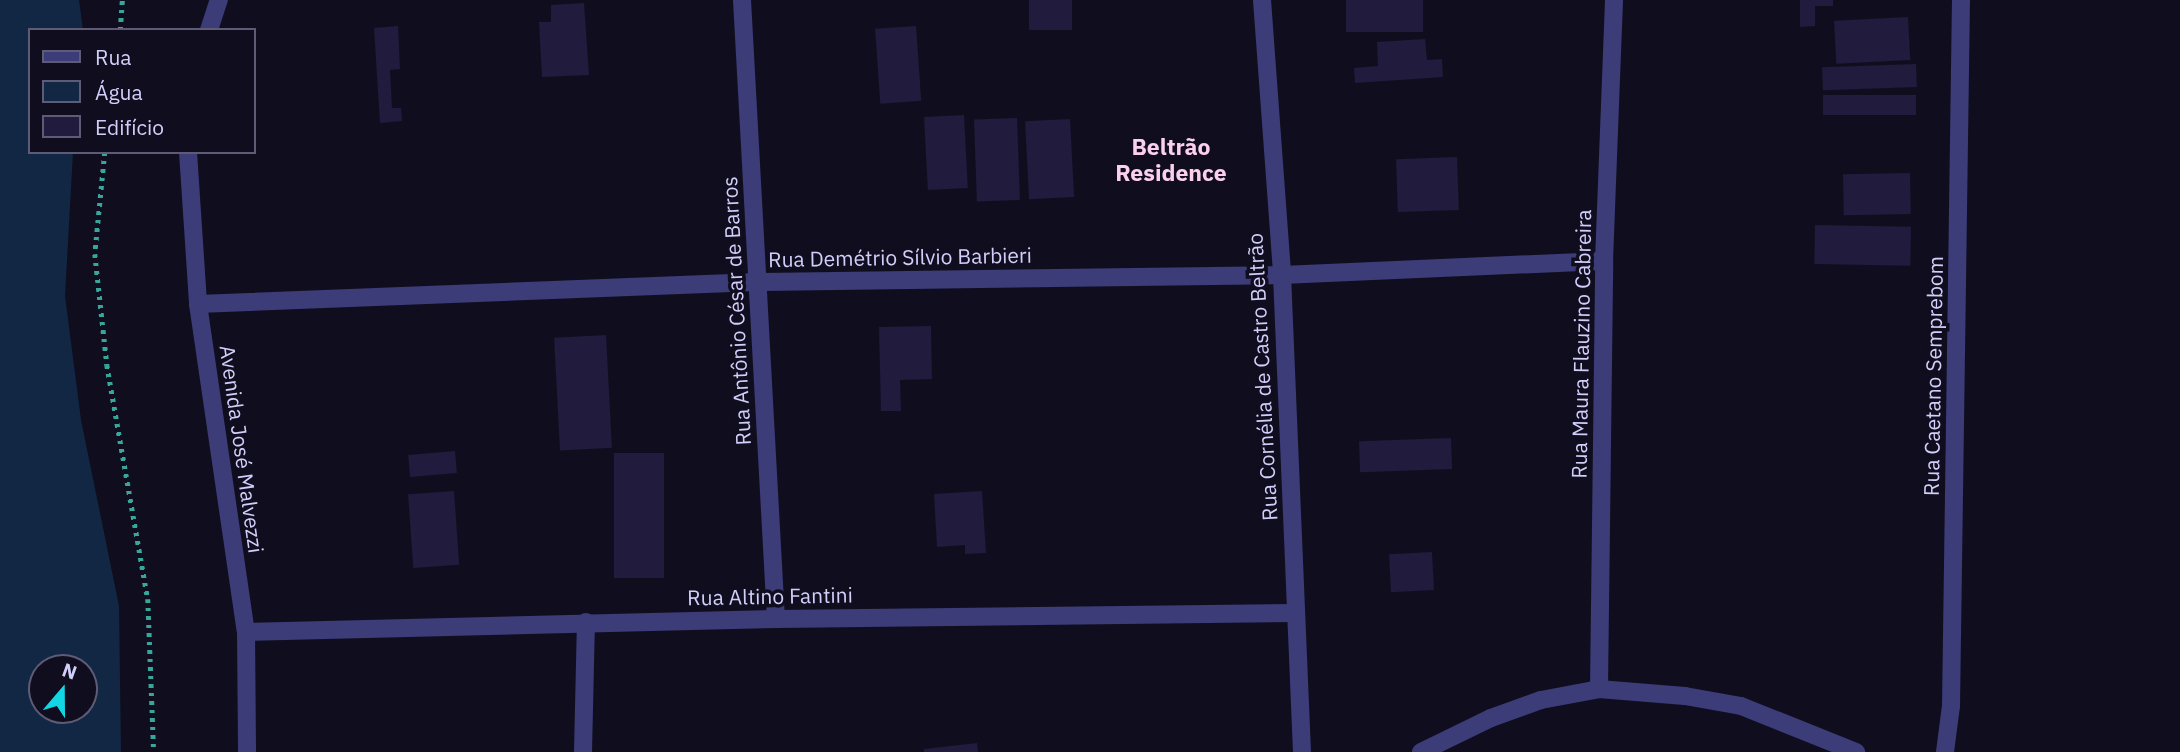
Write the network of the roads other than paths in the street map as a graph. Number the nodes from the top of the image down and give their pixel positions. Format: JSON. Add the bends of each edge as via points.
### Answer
{"nodes":[{"id":1,"x":219,"y":0,"type":"edge"},
{"id":2,"x":742,"y":0,"type":"edge"},
{"id":3,"x":1262,"y":0,"type":"edge"},
{"id":4,"x":1614,"y":0,"type":"edge"},
{"id":5,"x":1961,"y":0,"type":"edge"},
{"id":6,"x":210,"y":28,"type":"edge"},
{"id":7,"x":188,"y":154,"type":"edge"},
{"id":8,"x":1604,"y":261,"type":"junction"},
{"id":9,"x":1282,"y":275,"type":"junction"},
{"id":10,"x":757,"y":282,"type":"junction"},
{"id":11,"x":198,"y":304,"type":"junction"},
{"id":12,"x":1295,"y":614,"type":"junction"},
{"id":13,"x":776,"y":619,"type":"junction"},
{"id":14,"x":586,"y":622,"type":"junction"},
{"id":15,"x":246,"y":632,"type":"junction"},
{"id":16,"x":1599,"y":690,"type":"junction"},
{"id":17,"x":247,"y":752,"type":"edge"},
{"id":18,"x":583,"y":752,"type":"edge"},
{"id":19,"x":1302,"y":752,"type":"edge"},
{"id":20,"x":1421,"y":752,"type":"edge"},
{"id":21,"x":1856,"y":752,"type":"edge"},
{"id":22,"x":1945,"y":752,"type":"edge"}],
"edges":[{"from":1,"to":6,"type":"street"},
{"from":2,"to":10,"type":"street","name":"Rua Antônio César de Barros"},
{"from":3,"to":9,"type":"street","name":"Rua Cornélia de Castro Beltrão"},
{"from":4,"to":8,"type":"street","name":"Rua Maura Flauzino Cabreira"},
{"from":5,"to":22,"type":"street","name":"Rua Caetano Semprebom","via":[[1951,706]]},
{"from":7,"to":11,"type":"street","name":"Avenida José Malvezzi"},
{"from":8,"to":9,"type":"street","name":"Rua Demétrio Sílvio Barbieri"},
{"from":8,"to":16,"type":"street","name":"Rua Maura Flauzino Cabreira"},
{"from":9,"to":10,"type":"street","name":"Rua Demétrio Sílvio Barbieri"},
{"from":9,"to":12,"type":"street","name":"Rua Cornélia de Castro Beltrão"},
{"from":10,"to":11,"type":"street","name":"Rua Demétrio Sílvio Barbieri"},
{"from":10,"to":13,"type":"street","name":"Rua Antônio César de Barros"},
{"from":11,"to":15,"type":"street","name":"Avenida José Malvezzi"},
{"from":12,"to":13,"type":"street","name":"Rua Altino Fantini"},
{"from":12,"to":19,"type":"street","name":"Rua Cornélia de Castro Beltrão"},
{"from":13,"to":14,"type":"street","name":"Rua Altino Fantini"},
{"from":14,"to":15,"type":"street","name":"Rua Altino Fantini"},
{"from":14,"to":18,"type":"street"},
{"from":15,"to":17,"type":"street","name":"Avenida José Malvezzi"},
{"from":16,"to":20,"type":"street","via":[[1516,709]]},
{"from":16,"to":21,"type":"street","via":[[1685,696],[1741,706]]}]}
